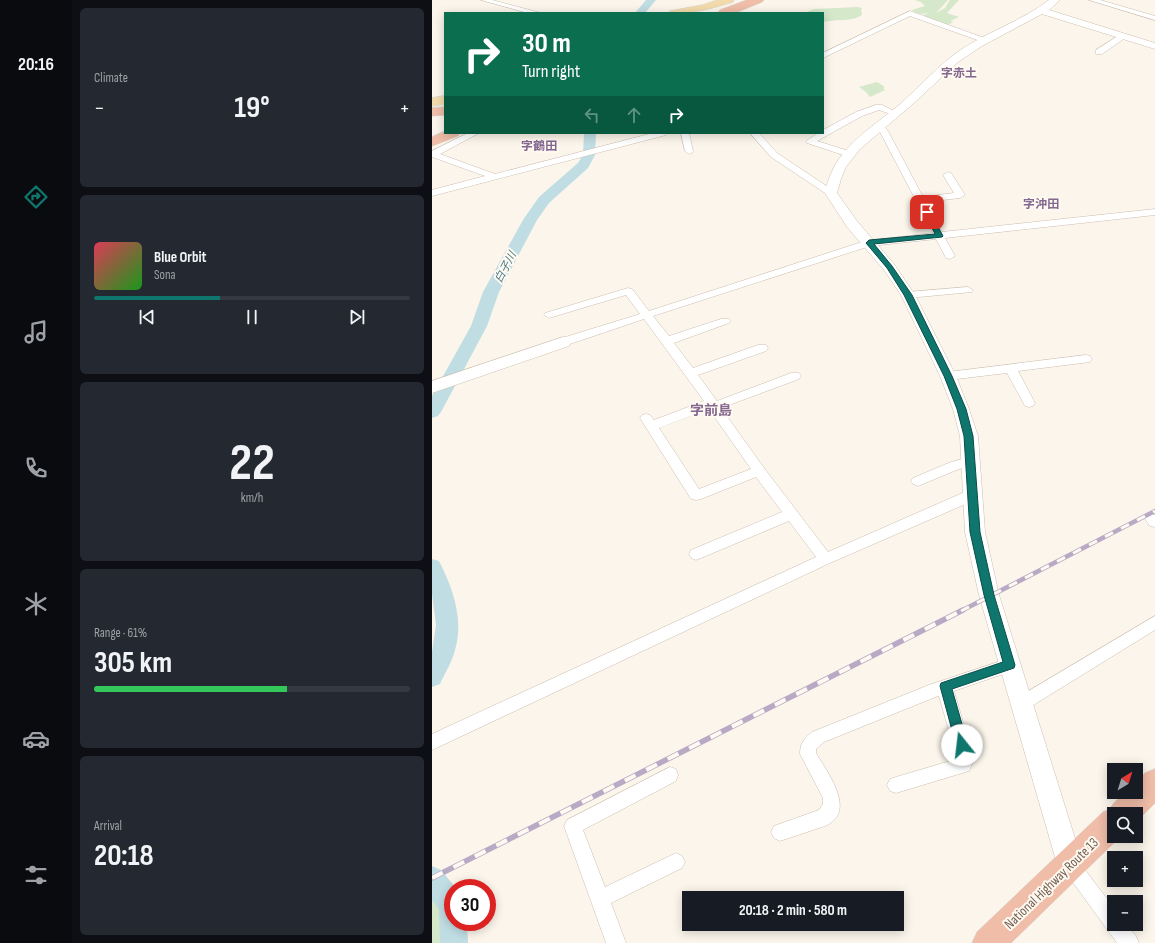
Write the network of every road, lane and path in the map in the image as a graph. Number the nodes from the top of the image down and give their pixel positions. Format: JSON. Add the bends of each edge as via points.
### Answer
{"nodes":[{"id":1,"x":484,"y":0,"type":"edge"},
{"id":2,"x":729,"y":0,"type":"edge"},
{"id":3,"x":758,"y":0,"type":"edge"},
{"id":4,"x":769,"y":0,"type":"edge"},
{"id":5,"x":1055,"y":0,"type":"edge"},
{"id":6,"x":1092,"y":0,"type":"edge"},
{"id":7,"x":1040,"y":10,"type":"junction"},
{"id":8,"x":533,"y":12,"type":"edge"},
{"id":9,"x":680,"y":12,"type":"edge"},
{"id":10,"x":727,"y":12,"type":"edge"},
{"id":11,"x":739,"y":12,"type":"edge"},
{"id":12,"x":1155,"y":18,"type":"edge"},
{"id":13,"x":1124,"y":36,"type":"junction"},
{"id":14,"x":986,"y":40,"type":"junction"},
{"id":15,"x":1155,"y":46,"type":"edge"},
{"id":16,"x":1099,"y":52,"type":"dead end"},
{"id":17,"x":824,"y":56,"type":"edge"},
{"id":18,"x":444,"y":100,"type":"edge"},
{"id":19,"x":432,"y":102,"type":"edge"},
{"id":20,"x":444,"y":111,"type":"edge"},
{"id":21,"x":432,"y":112,"type":"edge"},
{"id":22,"x":896,"y":114,"type":"junction"},
{"id":23,"x":444,"y":124,"type":"edge"},
{"id":24,"x":880,"y":126,"type":"junction"},
{"id":25,"x":432,"y":129,"type":"edge"},
{"id":26,"x":444,"y":131,"type":"edge"},
{"id":27,"x":824,"y":133,"type":"edge"},
{"id":28,"x":451,"y":134,"type":"edge"},
{"id":29,"x":472,"y":134,"type":"edge"},
{"id":30,"x":659,"y":134,"type":"edge"},
{"id":31,"x":685,"y":134,"type":"edge"},
{"id":32,"x":755,"y":134,"type":"edge"},
{"id":33,"x":823,"y":134,"type":"edge"},
{"id":34,"x":432,"y":136,"type":"edge"},
{"id":35,"x":432,"y":142,"type":"edge"},
{"id":36,"x":689,"y":151,"type":"dead end"},
{"id":37,"x":432,"y":154,"type":"edge"},
{"id":38,"x":849,"y":154,"type":"junction"},
{"id":39,"x":948,"y":175,"type":"dead end"},
{"id":40,"x":495,"y":177,"type":"junction"},
{"id":41,"x":432,"y":193,"type":"edge"},
{"id":42,"x":831,"y":193,"type":"junction"},
{"id":43,"x":921,"y":200,"type":"junction"},
{"id":44,"x":1155,"y":212,"type":"edge"},
{"id":45,"x":939,"y":236,"type":"junction"},
{"id":46,"x":869,"y":243,"type":"junction"},
{"id":47,"x":950,"y":256,"type":"dead end"},
{"id":48,"x":968,"y":290,"type":"dead end"},
{"id":49,"x":908,"y":295,"type":"junction"},
{"id":50,"x":550,"y":315,"type":"dead end"},
{"id":51,"x":645,"y":315,"type":"junction"},
{"id":52,"x":725,"y":321,"type":"dead end"},
{"id":53,"x":667,"y":341,"type":"junction"},
{"id":54,"x":563,"y":342,"type":"joint"},
{"id":55,"x":762,"y":348,"type":"dead end"},
{"id":56,"x":1086,"y":359,"type":"dead end"},
{"id":57,"x":1010,"y":368,"type":"junction"},
{"id":58,"x":691,"y":373,"type":"junction"},
{"id":59,"x":795,"y":376,"type":"dead end"},
{"id":60,"x":948,"y":376,"type":"junction"},
{"id":61,"x":432,"y":387,"type":"edge"},
{"id":62,"x":1029,"y":403,"type":"dead end"},
{"id":63,"x":713,"y":405,"type":"junction"},
{"id":64,"x":970,"y":462,"type":"junction"},
{"id":65,"x":759,"y":470,"type":"junction"},
{"id":66,"x":918,"y":481,"type":"dead end"},
{"id":67,"x":972,"y":495,"type":"junction"},
{"id":68,"x":792,"y":514,"type":"junction"},
{"id":69,"x":696,"y":554,"type":"dead end"},
{"id":70,"x":826,"y":559,"type":"junction"},
{"id":71,"x":1155,"y":622,"type":"edge"},
{"id":72,"x":1010,"y":665,"type":"junction"},
{"id":73,"x":945,"y":686,"type":"junction"},
{"id":74,"x":1021,"y":704,"type":"junction"},
{"id":75,"x":432,"y":742,"type":"edge"},
{"id":76,"x":670,"y":775,"type":"dead end"},
{"id":77,"x":1155,"y":783,"type":"edge"},
{"id":78,"x":896,"y":786,"type":"dead end"},
{"id":79,"x":1130,"y":807,"type":"edge"},
{"id":80,"x":1107,"y":829,"type":"edge"},
{"id":81,"x":780,"y":832,"type":"dead end"},
{"id":82,"x":676,"y":862,"type":"dead end"},
{"id":83,"x":1070,"y":864,"type":"junction"},
{"id":84,"x":600,"y":899,"type":"junction"},
{"id":85,"x":1107,"y":914,"type":"edge"},
{"id":86,"x":1120,"y":931,"type":"edge"},
{"id":87,"x":616,"y":943,"type":"edge"},
{"id":88,"x":988,"y":943,"type":"edge"},
{"id":89,"x":1129,"y":943,"type":"edge"}],
"edges":[{"from":1,"to":8,"type":"street"},
{"from":2,"to":9,"type":"main road"},
{"from":3,"to":10,"type":"highway"},
{"from":4,"to":11,"type":"highway"},
{"from":5,"to":7,"type":"street"},
{"from":6,"to":12,"type":"street"},
{"from":7,"to":13,"type":"street"},
{"from":7,"to":14,"type":"street"},
{"from":13,"to":15,"type":"street"},
{"from":13,"to":16,"type":"street"},
{"from":14,"to":17,"type":"street","via":[[910,13]]},
{"from":14,"to":22,"type":"street","via":[[963,52]]},
{"from":18,"to":19,"type":"main road"},
{"from":20,"to":21,"type":"highway"},
{"from":22,"to":24,"type":"street"},
{"from":22,"to":27,"type":"street","via":[[879,107],[859,114]]},
{"from":23,"to":25,"type":"highway"},
{"from":24,"to":38,"type":"street"},
{"from":24,"to":43,"type":"street"},
{"from":26,"to":34,"type":"highway"},
{"from":28,"to":35,"type":"highway"},
{"from":29,"to":37,"type":"street"},
{"from":30,"to":40,"type":"street"},
{"from":31,"to":36,"type":"street"},
{"from":32,"to":42,"type":"street","via":[[774,155]]},
{"from":33,"to":38,"type":"street","via":[[810,141]]},
{"from":37,"to":40,"type":"street"},
{"from":38,"to":42,"type":"street","via":[[834,178]]},
{"from":39,"to":43,"type":"street","via":[[960,195]]},
{"from":40,"to":41,"type":"street"},
{"from":42,"to":46,"type":"street","via":[[852,224]]},
{"from":43,"to":45,"type":"street"},
{"from":44,"to":45,"type":"street"},
{"from":45,"to":46,"type":"street"},
{"from":45,"to":47,"type":"street"},
{"from":46,"to":49,"type":"street"},
{"from":46,"to":51,"type":"street"},
{"from":48,"to":49,"type":"street"},
{"from":49,"to":60,"type":"street"},
{"from":50,"to":51,"type":"street","via":[[628,291]]},
{"from":51,"to":53,"type":"street"},
{"from":51,"to":54,"type":"street"},
{"from":52,"to":53,"type":"street"},
{"from":53,"to":58,"type":"street"},
{"from":54,"to":61,"type":"street"},
{"from":55,"to":58,"type":"street"},
{"from":56,"to":57,"type":"street"},
{"from":57,"to":60,"type":"street"},
{"from":57,"to":62,"type":"street"},
{"from":58,"to":63,"type":"street"},
{"from":59,"to":63,"type":"street"},
{"from":60,"to":64,"type":"street","via":[[967,430]]},
{"from":63,"to":65,"type":"street"},
{"from":63,"to":65,"type":"street","via":[[649,422],[696,495]]},
{"from":64,"to":66,"type":"street"},
{"from":64,"to":67,"type":"street"},
{"from":65,"to":68,"type":"street"},
{"from":67,"to":70,"type":"street"},
{"from":67,"to":72,"type":"street","via":[[975,532],[989,595]]},
{"from":68,"to":69,"type":"street"},
{"from":68,"to":70,"type":"street"},
{"from":70,"to":75,"type":"street"},
{"from":71,"to":74,"type":"street"},
{"from":72,"to":73,"type":"street"},
{"from":72,"to":74,"type":"street"},
{"from":73,"to":78,"type":"street","via":[[966,760],[963,765]]},
{"from":73,"to":81,"type":"street","via":[[811,742],[808,754],[830,796],[832,806],[825,817]]},
{"from":74,"to":83,"type":"street"},
{"from":76,"to":84,"type":"street","via":[[573,826]]},
{"from":77,"to":79,"type":"highway"},
{"from":80,"to":83,"type":"highway","name":"National Highway Route 13"},
{"from":82,"to":84,"type":"street"},
{"from":83,"to":85,"type":"street"},
{"from":83,"to":88,"type":"highway","name":"National Highway Route 13"},
{"from":84,"to":87,"type":"street"},
{"from":86,"to":89,"type":"street"}]}
